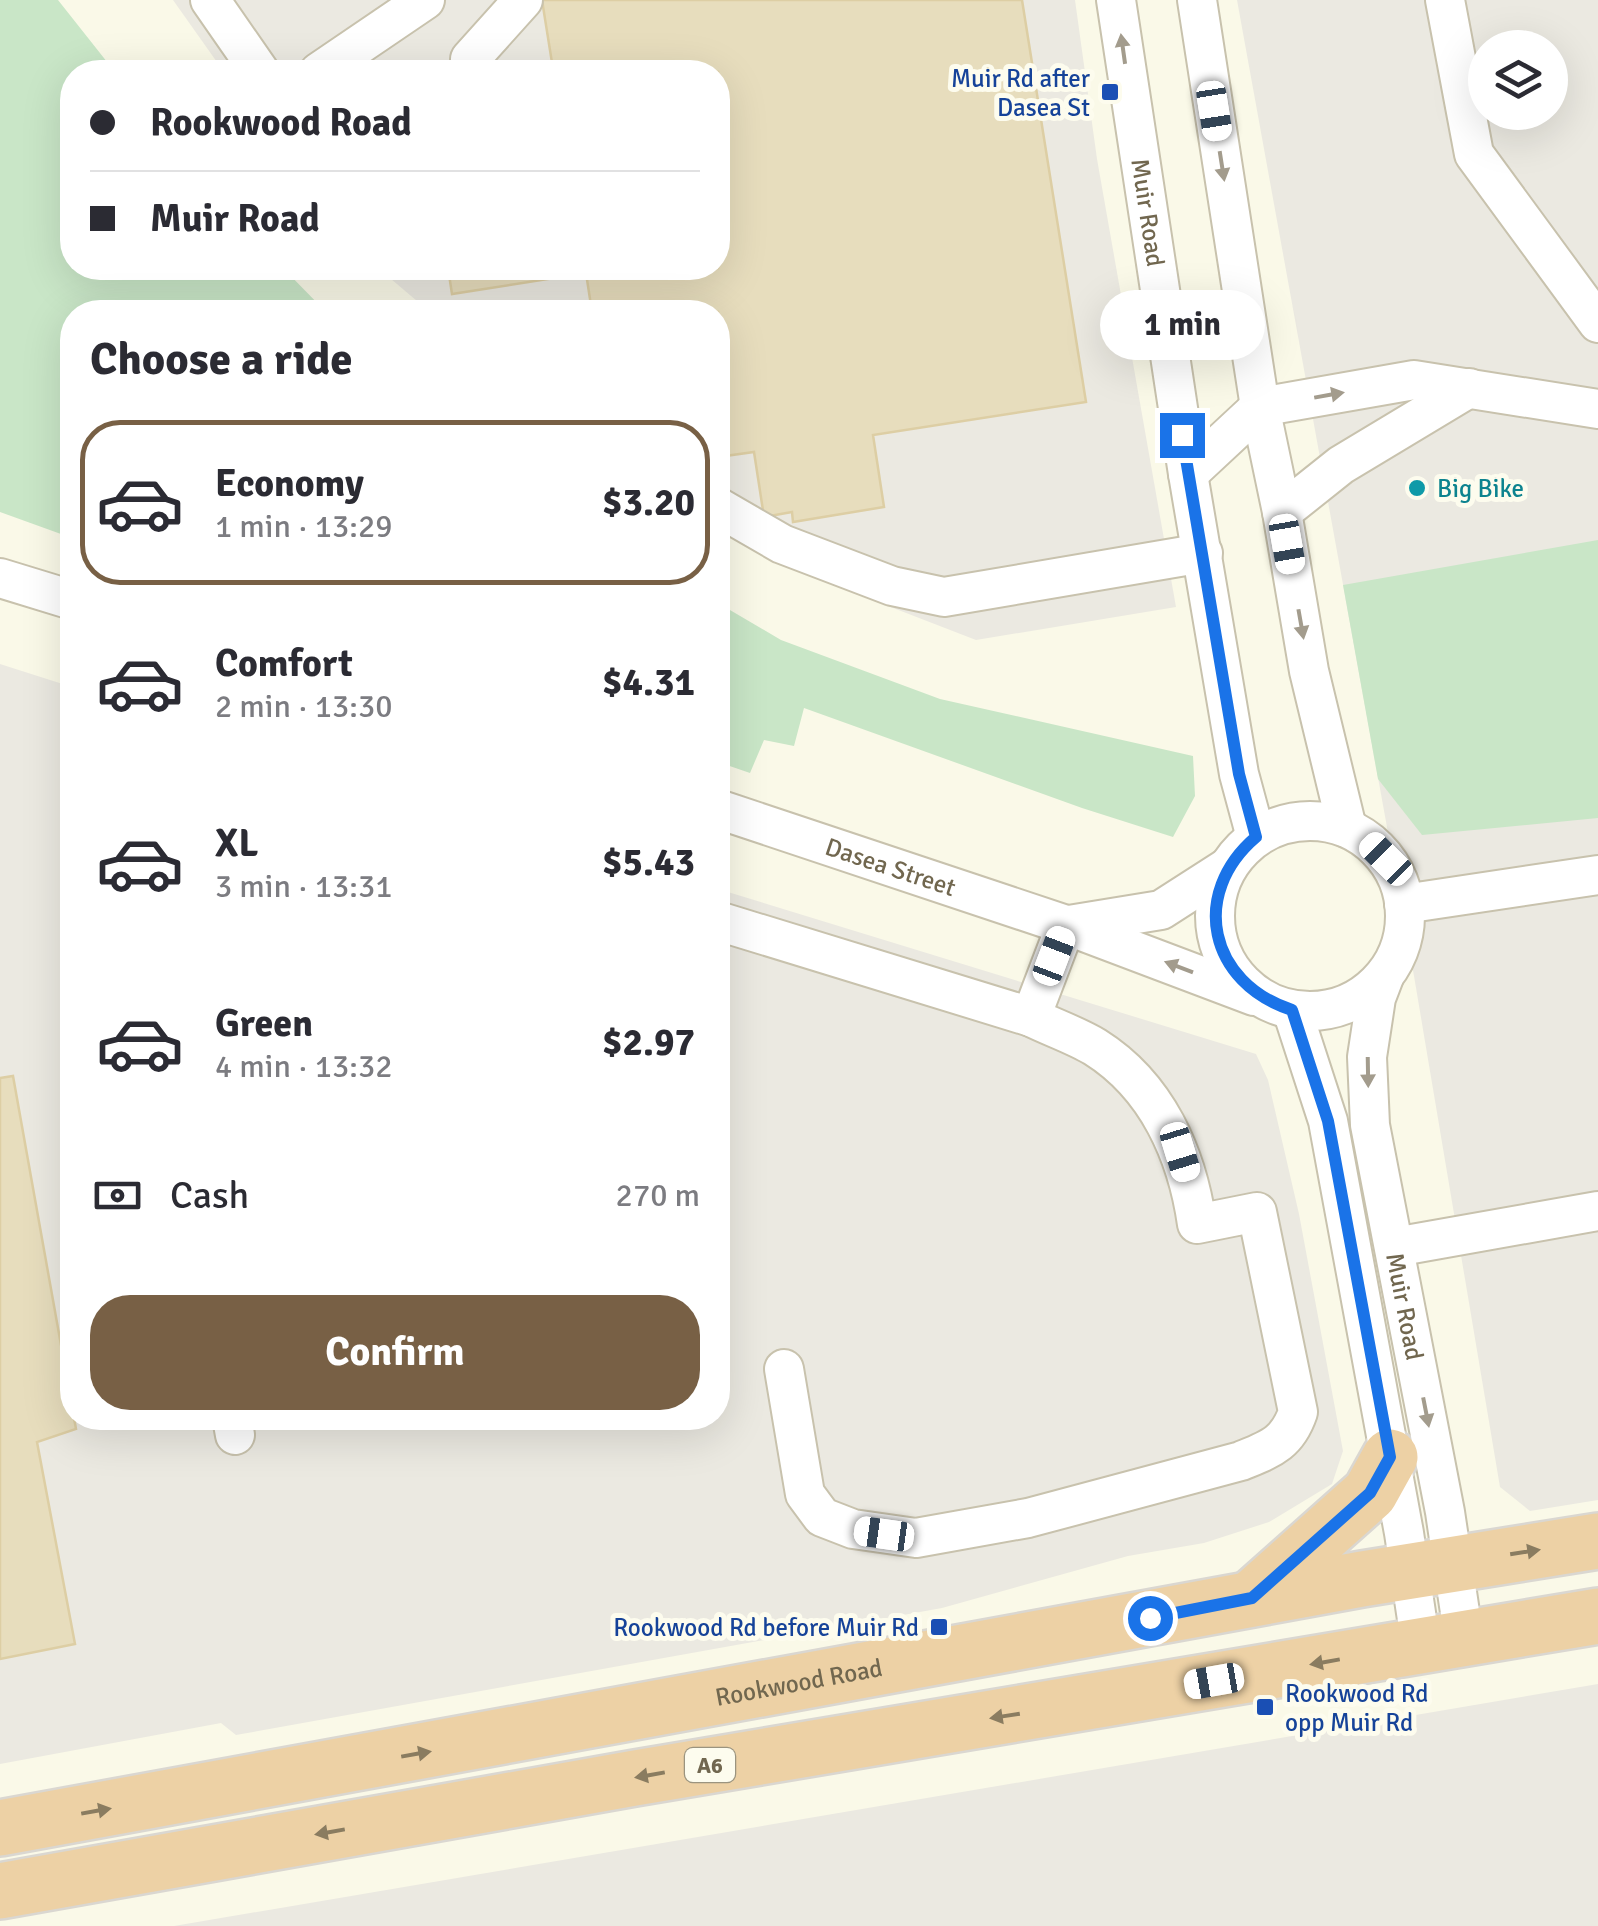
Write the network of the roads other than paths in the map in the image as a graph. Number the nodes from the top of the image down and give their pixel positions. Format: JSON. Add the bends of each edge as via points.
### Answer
{"nodes":[{"id":1,"x":210,"y":0,"type":"edge"},
{"id":2,"x":424,"y":0,"type":"edge"},
{"id":3,"x":523,"y":0,"type":"edge"},
{"id":4,"x":1116,"y":0,"type":"edge"},
{"id":5,"x":1197,"y":0,"type":"edge"},
{"id":6,"x":1445,"y":0,"type":"edge"},
{"id":7,"x":470,"y":59,"type":"dead end"},
{"id":8,"x":252,"y":60,"type":"edge"},
{"id":9,"x":336,"y":60,"type":"edge"},
{"id":10,"x":1598,"y":322,"type":"edge"},
{"id":11,"x":1469,"y":388,"type":"junction"},
{"id":12,"x":1260,"y":408,"type":"junction"},
{"id":13,"x":1598,"y":409,"type":"edge"},
{"id":14,"x":1188,"y":474,"type":"junction"},
{"id":15,"x":1282,"y":512,"type":"junction"},
{"id":16,"x":730,"y":514,"type":"edge"},
{"id":17,"x":1203,"y":554,"type":"junction"},
{"id":18,"x":4,"y":578,"type":"edge"},
{"id":19,"x":60,"y":596,"type":"edge"},
{"id":20,"x":1342,"y":812,"type":"junction"},
{"id":21,"x":730,"y":813,"type":"edge"},
{"id":22,"x":1256,"y":837,"type":"junction"},
{"id":23,"x":1228,"y":868,"type":"junction"},
{"id":24,"x":1598,"y":876,"type":"edge"},
{"id":25,"x":1404,"y":904,"type":"junction"},
{"id":26,"x":730,"y":924,"type":"edge"},
{"id":27,"x":1066,"y":925,"type":"junction"},
{"id":28,"x":1384,"y":976,"type":"junction"},
{"id":29,"x":1281,"y":1006,"type":"junction"},
{"id":30,"x":1030,"y":1018,"type":"junction"},
{"id":31,"x":1598,"y":1212,"type":"edge"},
{"id":32,"x":1395,"y":1247,"type":"junction"},
{"id":33,"x":784,"y":1369,"type":"dead end"},
{"id":34,"x":1390,"y":1457,"type":"junction"},
{"id":35,"x":1598,"y":1541,"type":"edge"},
{"id":36,"x":1431,"y":1568,"type":"junction"},
{"id":37,"x":1252,"y":1598,"type":"junction"},
{"id":38,"x":1598,"y":1616,"type":"edge"},
{"id":39,"x":1443,"y":1642,"type":"junction"},
{"id":40,"x":0,"y":1828,"type":"edge"},
{"id":41,"x":0,"y":1891,"type":"edge"}],
"edges":[{"from":1,"to":8,"type":"street"},
{"from":2,"to":9,"type":"street"},
{"from":3,"to":7,"type":"street"},
{"from":14,"to":4,"type":"street","name":"Muir Road","one_way":true},
{"from":5,"to":12,"type":"street","one_way":true},
{"from":6,"to":10,"type":"street","via":[[1474,154]]},
{"from":12,"to":11,"type":"street","one_way":true,"via":[[1414,380]]},
{"from":11,"to":13,"type":"street"},
{"from":11,"to":15,"type":"street","via":[[1341,465]]},
{"from":12,"to":14,"type":"street"},
{"from":12,"to":15,"type":"street"},
{"from":14,"to":17,"type":"street","name":"Muir Road"},
{"from":15,"to":20,"type":"street","one_way":true},
{"from":16,"to":17,"type":"street","via":[[782,544],[892,586],[944,597]]},
{"from":17,"to":22,"type":"street","name":"Muir Road","via":[[1239,774]]},
{"from":18,"to":19,"type":"street"},
{"from":20,"to":22,"type":"street"},
{"from":20,"to":25,"type":"street","via":[[1386,859]]},
{"from":21,"to":27,"type":"street","name":"Dasea Street"},
{"from":22,"to":23,"type":"street"},
{"from":23,"to":27,"type":"street","name":"Dasea Street","via":[[1160,910]]},
{"from":23,"to":29,"type":"street","via":[[1217,897],[1216,929],[1225,960],[1244,985]]},
{"from":24,"to":25,"type":"street"},
{"from":25,"to":28,"type":"street","via":[[1398,954]]},
{"from":26,"to":30,"type":"street"},
{"from":29,"to":27,"type":"street","name":"Dasea Street","one_way":true},
{"from":27,"to":30,"type":"street"},
{"from":28,"to":29,"type":"street","via":[[1343,1006],[1317,1012]]},
{"from":28,"to":32,"type":"street","name":"Muir Road","one_way":true,"via":[[1367,1058],[1369,1108]]},
{"from":29,"to":34,"type":"street","name":"Muir Road","via":[[1328,1121]]},
{"from":30,"to":33,"type":"street","via":[[1094,1047],[1134,1078],[1180,1152],[1198,1224],[1257,1212],[1298,1412],[1291,1434],[1241,1461],[1028,1518],[916,1538],[884,1534],[822,1517],[805,1494]]},
{"from":31,"to":32,"type":"street"},
{"from":32,"to":36,"type":"street","name":"Muir Road","one_way":true},
{"from":34,"to":36,"type":"street","name":"Muir Road"},
{"from":34,"to":37,"type":"highway","via":[[1370,1493]]},
{"from":36,"to":35,"type":"highway","name":"Rookwood Road","one_way":true},
{"from":36,"to":37,"type":"highway","name":"Rookwood Road"},
{"from":36,"to":39,"type":"street","name":"Muir Road"},
{"from":40,"to":37,"type":"highway","name":"Rookwood Road","one_way":true},
{"from":38,"to":39,"type":"highway","number":"A6"},
{"from":39,"to":41,"type":"highway","number":"A6","one_way":true}]}
